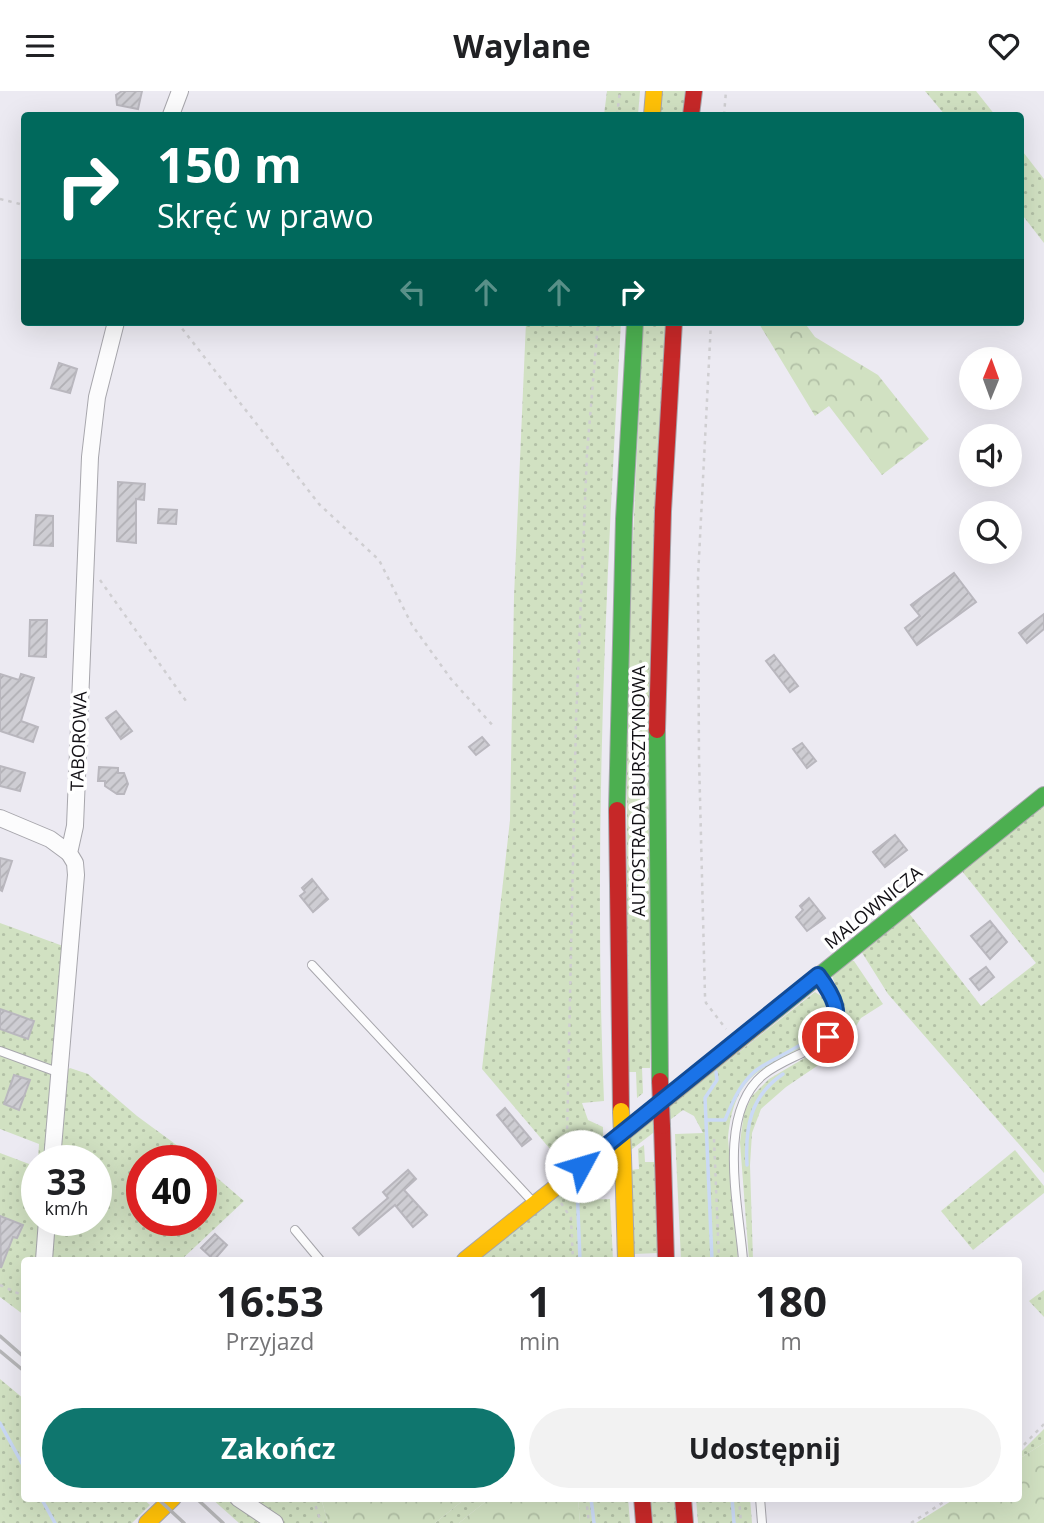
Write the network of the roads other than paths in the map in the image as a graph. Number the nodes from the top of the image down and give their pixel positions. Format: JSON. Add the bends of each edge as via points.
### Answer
{"nodes":[{"id":1,"x":180,"y":91,"type":"edge"},
{"id":2,"x":654,"y":91,"type":"edge"},
{"id":3,"x":694,"y":91,"type":"edge"},
{"id":4,"x":172,"y":112,"type":"edge"},
{"id":5,"x":652,"y":112,"type":"edge"},
{"id":6,"x":691,"y":112,"type":"edge"},
{"id":7,"x":115,"y":326,"type":"edge"},
{"id":8,"x":635,"y":326,"type":"edge"},
{"id":9,"x":674,"y":326,"type":"edge"},
{"id":10,"x":1044,"y":795,"type":"edge"},
{"id":11,"x":0,"y":818,"type":"edge"},
{"id":12,"x":69,"y":853,"type":"junction"},
{"id":13,"x":312,"y":965,"type":"dead end"},
{"id":14,"x":818,"y":975,"type":"junction"},
{"id":15,"x":0,"y":1051,"type":"edge"},
{"id":16,"x":61,"y":1073,"type":"junction"},
{"id":17,"x":54,"y":1145,"type":"edge"},
{"id":18,"x":535,"y":1204,"type":"junction"},
{"id":19,"x":295,"y":1230,"type":"dead end"},
{"id":20,"x":46,"y":1236,"type":"edge"},
{"id":21,"x":44,"y":1257,"type":"edge"},
{"id":22,"x":318,"y":1257,"type":"edge"},
{"id":23,"x":469,"y":1257,"type":"edge"},
{"id":24,"x":627,"y":1257,"type":"edge"},
{"id":25,"x":666,"y":1257,"type":"edge"},
{"id":26,"x":744,"y":1257,"type":"edge"},
{"id":27,"x":169,"y":1502,"type":"edge"},
{"id":28,"x":244,"y":1502,"type":"edge"},
{"id":29,"x":642,"y":1502,"type":"edge"},
{"id":30,"x":683,"y":1502,"type":"edge"},
{"id":31,"x":760,"y":1502,"type":"edge"},
{"id":32,"x":146,"y":1523,"type":"edge"},
{"id":33,"x":275,"y":1523,"type":"edge"},
{"id":34,"x":644,"y":1523,"type":"edge"},
{"id":35,"x":685,"y":1523,"type":"edge"},
{"id":36,"x":762,"y":1523,"type":"edge"}],
"edges":[{"from":1,"to":4,"type":"street"},
{"from":2,"to":5,"type":"main road"},
{"from":3,"to":6,"type":"main road"},
{"from":7,"to":12,"type":"street","name":"TABOROWA","via":[[93,420],[75,826]]},
{"from":8,"to":24,"type":"main road","name":"AUTOSTRADA BURSZTYNOWA","bridge":true,"via":[[618,699],[617,914]]},
{"from":9,"to":25,"type":"main road","name":"AUTOSTRADA BURSZTYNOWA","bridge":true,"via":[[657,697]]},
{"from":10,"to":14,"type":"main road","name":"MALOWNICZA"},
{"from":11,"to":12,"type":"street","via":[[50,839]]},
{"from":12,"to":16,"type":"street","name":"TABOROWA","via":[[76,875]]},
{"from":13,"to":18,"type":"lane"},
{"from":14,"to":18,"type":"main road","name":"MALOWNICZA"},
{"from":14,"to":26,"type":"lane","via":[[836,1006],[834,1028],[824,1040],[759,1079],[736,1118]]},
{"from":15,"to":16,"type":"lane"},
{"from":16,"to":17,"type":"street","name":"TABOROWA"},
{"from":18,"to":23,"type":"main road","name":"MALOWNICZA"},
{"from":19,"to":22,"type":"lane"},
{"from":20,"to":21,"type":"street"},
{"from":27,"to":32,"type":"main road"},
{"from":28,"to":33,"type":"street"},
{"from":29,"to":34,"type":"main road"},
{"from":30,"to":35,"type":"main road"},
{"from":31,"to":36,"type":"lane"}]}
